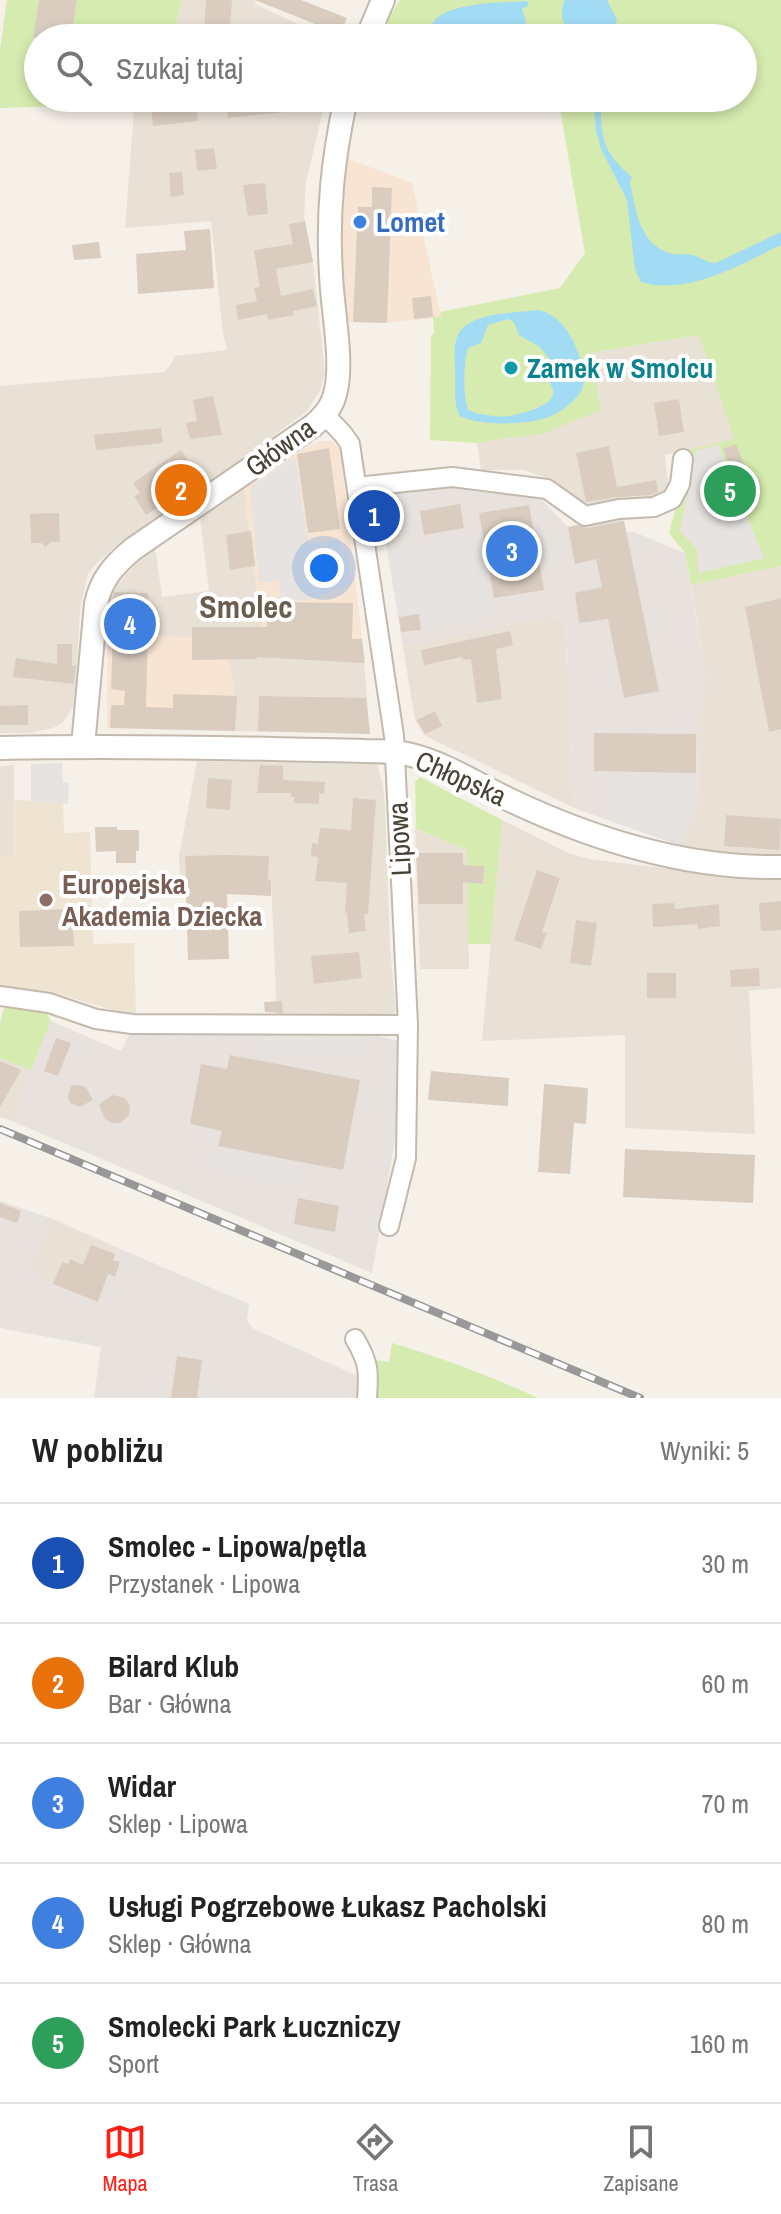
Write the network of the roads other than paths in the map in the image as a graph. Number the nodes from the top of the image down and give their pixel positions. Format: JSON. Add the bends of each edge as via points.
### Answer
{"nodes":[{"id":1,"x":383,"y":0,"type":"edge"},
{"id":2,"x":373,"y":24,"type":"edge"},
{"id":3,"x":343,"y":112,"type":"edge"},
{"id":4,"x":325,"y":415,"type":"junction"},
{"id":5,"x":683,"y":459,"type":"dead end"},
{"id":6,"x":357,"y":487,"type":"junction"},
{"id":7,"x":83,"y":746,"type":"junction"},
{"id":8,"x":0,"y":748,"type":"edge"},
{"id":9,"x":395,"y":752,"type":"junction"},
{"id":10,"x":781,"y":867,"type":"edge"},
{"id":11,"x":0,"y":996,"type":"edge"},
{"id":12,"x":408,"y":1025,"type":"junction"},
{"id":13,"x":389,"y":1226,"type":"dead end"},
{"id":14,"x":355,"y":1339,"type":"dead end"},
{"id":15,"x":367,"y":1398,"type":"edge"}],
"edges":[{"from":1,"to":2,"type":"street"},
{"from":3,"to":4,"type":"street","name":"Główna","via":[[329,219],[338,381]]},
{"from":4,"to":6,"type":"street","name":"Lipowa","via":[[350,444]]},
{"from":4,"to":7,"type":"street","name":"Główna","via":[[108,571],[96,604]]},
{"from":5,"to":6,"type":"street","via":[[672,499],[654,507],[585,516],[547,489],[493,482],[452,477]]},
{"from":6,"to":9,"type":"street","name":"Lipowa"},
{"from":7,"to":8,"type":"street"},
{"from":7,"to":9,"type":"street","name":"Chłopska"},
{"from":9,"to":10,"type":"street","name":"Chłopska","via":[[420,757],[583,831],[646,852],[728,866]]},
{"from":9,"to":12,"type":"street","name":"Lipowa"},
{"from":11,"to":12,"type":"street","via":[[132,1024]]},
{"from":12,"to":13,"type":"street","name":"Lipowa","via":[[406,1158]]},
{"from":14,"to":15,"type":"street","via":[[365,1357]]}]}
